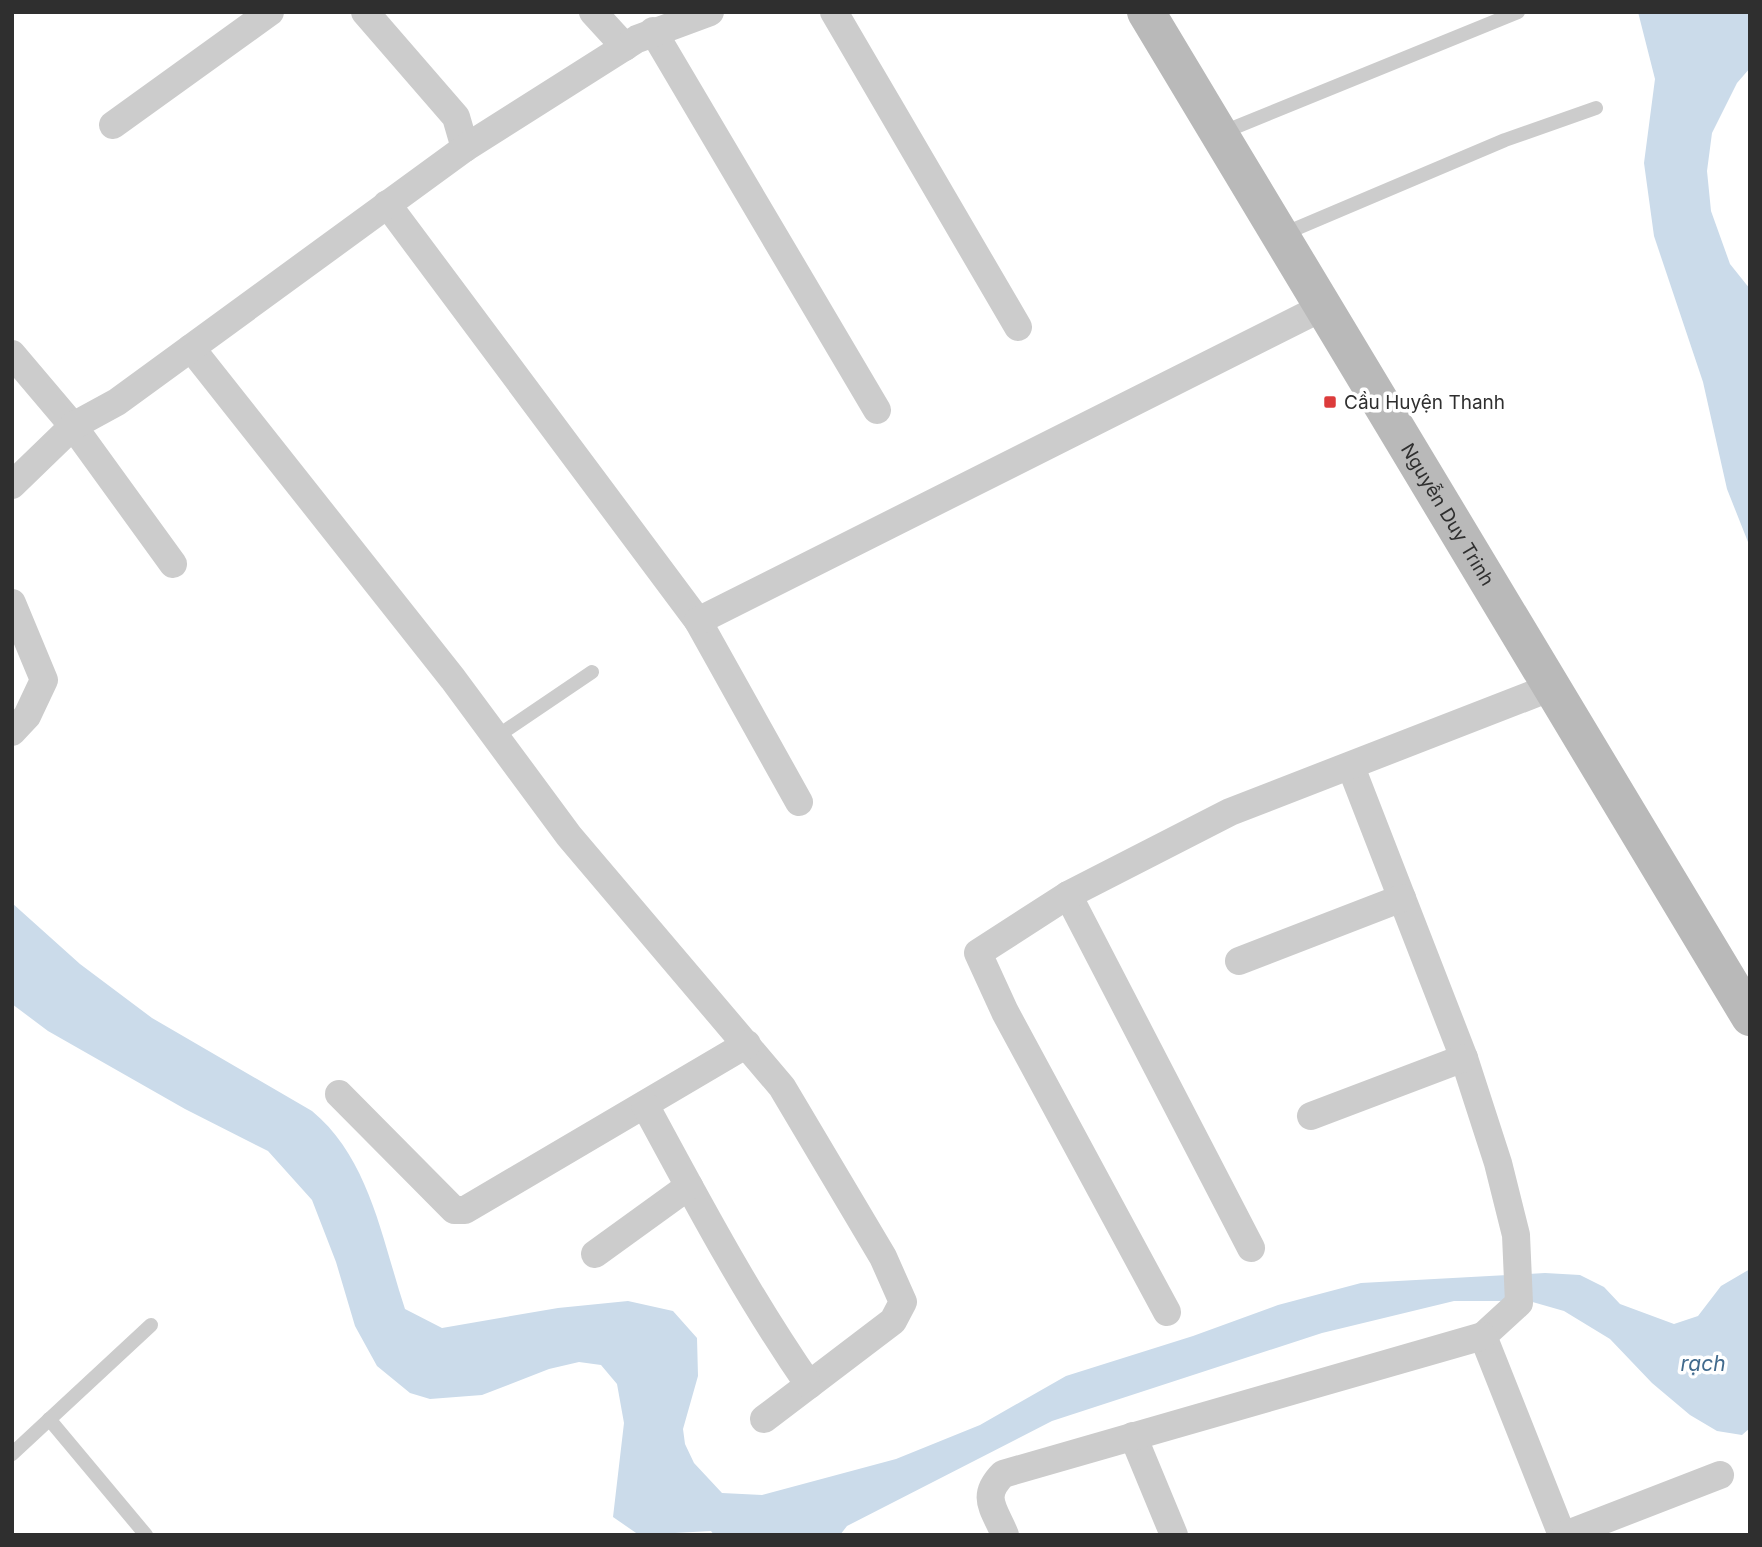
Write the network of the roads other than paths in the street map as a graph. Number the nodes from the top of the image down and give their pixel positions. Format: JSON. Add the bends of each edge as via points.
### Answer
{"nodes":[{"id":1,"x":270,"y":12,"type":"edge"},
{"id":2,"x":365,"y":12,"type":"edge"},
{"id":3,"x":593,"y":12,"type":"edge"},
{"id":4,"x":710,"y":12,"type":"edge"},
{"id":5,"x":834,"y":12,"type":"edge"},
{"id":6,"x":1146,"y":12,"type":"edge"},
{"id":7,"x":1518,"y":12,"type":"edge"},
{"id":8,"x":653,"y":31,"type":"junction"},
{"id":9,"x":625,"y":47,"type":"junction"},
{"id":10,"x":1596,"y":108,"type":"dead end"},
{"id":11,"x":113,"y":125,"type":"dead end"},
{"id":12,"x":1218,"y":134,"type":"junction"},
{"id":13,"x":465,"y":148,"type":"junction"},
{"id":14,"x":387,"y":204,"type":"junction"},
{"id":15,"x":1280,"y":235,"type":"junction"},
{"id":16,"x":1323,"y":307,"type":"junction"},
{"id":17,"x":1018,"y":327,"type":"dead end"},
{"id":18,"x":191,"y":348,"type":"junction"},
{"id":19,"x":12,"y":354,"type":"edge"},
{"id":20,"x":877,"y":410,"type":"dead end"},
{"id":21,"x":74,"y":426,"type":"junction"},
{"id":22,"x":12,"y":485,"type":"edge"},
{"id":23,"x":173,"y":564,"type":"dead end"},
{"id":24,"x":12,"y":603,"type":"edge"},
{"id":25,"x":698,"y":621,"type":"junction"},
{"id":26,"x":593,"y":672,"type":"dead end"},
{"id":27,"x":1552,"y":687,"type":"junction"},
{"id":28,"x":12,"y":732,"type":"edge"},
{"id":29,"x":496,"y":737,"type":"junction"},
{"id":30,"x":1351,"y":767,"type":"junction"},
{"id":31,"x":799,"y":802,"type":"dead end"},
{"id":32,"x":1068,"y":895,"type":"junction"},
{"id":33,"x":1402,"y":898,"type":"junction"},
{"id":34,"x":1239,"y":961,"type":"dead end"},
{"id":35,"x":1750,"y":1017,"type":"edge"},
{"id":36,"x":747,"y":1045,"type":"junction"},
{"id":37,"x":1464,"y":1058,"type":"junction"},
{"id":38,"x":339,"y":1094,"type":"dead end"},
{"id":39,"x":645,"y":1105,"type":"junction"},
{"id":40,"x":1311,"y":1116,"type":"dead end"},
{"id":41,"x":689,"y":1186,"type":"junction"},
{"id":42,"x":1251,"y":1248,"type":"dead end"},
{"id":43,"x":595,"y":1254,"type":"dead end"},
{"id":44,"x":1167,"y":1312,"type":"dead end"},
{"id":45,"x":151,"y":1325,"type":"dead end"},
{"id":46,"x":1483,"y":1336,"type":"junction"},
{"id":47,"x":809,"y":1385,"type":"junction"},
{"id":48,"x":49,"y":1419,"type":"junction"},
{"id":49,"x":764,"y":1419,"type":"dead end"},
{"id":50,"x":1133,"y":1436,"type":"junction"},
{"id":51,"x":12,"y":1454,"type":"edge"},
{"id":52,"x":1720,"y":1475,"type":"dead end"},
{"id":53,"x":146,"y":1535,"type":"edge"},
{"id":54,"x":1005,"y":1535,"type":"edge"},
{"id":55,"x":1174,"y":1535,"type":"edge"},
{"id":56,"x":1564,"y":1535,"type":"edge"}],
"edges":[{"from":1,"to":11,"type":"street"},
{"from":2,"to":13,"type":"street","via":[[456,117]]},
{"from":3,"to":9,"type":"street"},
{"from":4,"to":8,"type":"street"},
{"from":5,"to":17,"type":"street"},
{"from":6,"to":12,"type":"main road","name":"Nguyễn Duy Trinh"},
{"from":7,"to":12,"type":"lane"},
{"from":8,"to":9,"type":"street"},
{"from":8,"to":20,"type":"street"},
{"from":9,"to":13,"type":"street"},
{"from":10,"to":15,"type":"lane","via":[[1505,140]]},
{"from":12,"to":15,"type":"main road","name":"Nguyễn Duy Trinh"},
{"from":13,"to":14,"type":"street"},
{"from":14,"to":18,"type":"street"},
{"from":14,"to":25,"type":"street"},
{"from":15,"to":16,"type":"main road","name":"Nguyễn Duy Trinh"},
{"from":16,"to":25,"type":"street"},
{"from":16,"to":27,"type":"main road","name":"Nguyễn Duy Trinh"},
{"from":18,"to":21,"type":"street","via":[[117,402]]},
{"from":18,"to":29,"type":"street"},
{"from":19,"to":21,"type":"street"},
{"from":21,"to":22,"type":"street"},
{"from":21,"to":23,"type":"street"},
{"from":24,"to":28,"type":"street","via":[[44,680],[27,716]]},
{"from":25,"to":31,"type":"street"},
{"from":26,"to":29,"type":"lane"},
{"from":27,"to":30,"type":"street"},
{"from":27,"to":35,"type":"main road","name":"Nguyễn Duy Trinh"},
{"from":29,"to":36,"type":"street","via":[[569,836]]},
{"from":30,"to":32,"type":"street","via":[[1230,812]]},
{"from":30,"to":33,"type":"street"},
{"from":32,"to":42,"type":"street"},
{"from":32,"to":44,"type":"street","via":[[978,953],[1005,1012]]},
{"from":33,"to":34,"type":"street"},
{"from":33,"to":37,"type":"street"},
{"from":36,"to":39,"type":"street"},
{"from":36,"to":47,"type":"street","via":[[782,1087],[884,1257],[903,1302],[893,1321]]},
{"from":37,"to":40,"type":"street"},
{"from":37,"to":46,"type":"street","via":[[1516,1235],[1519,1303]]},
{"from":38,"to":39,"type":"street","via":[[453,1210],[479,1205]]},
{"from":39,"to":41,"type":"street"},
{"from":41,"to":43,"type":"street"},
{"from":41,"to":47,"type":"street","via":[[741,1281]]},
{"from":45,"to":48,"type":"lane"},
{"from":46,"to":50,"type":"street"},
{"from":46,"to":56,"type":"street"},
{"from":47,"to":49,"type":"street"},
{"from":48,"to":51,"type":"lane"},
{"from":48,"to":53,"type":"lane"},
{"from":50,"to":54,"type":"street","via":[[1003,1474],[991,1486],[989,1497]]},
{"from":50,"to":55,"type":"street"},
{"from":52,"to":56,"type":"street"}]}
